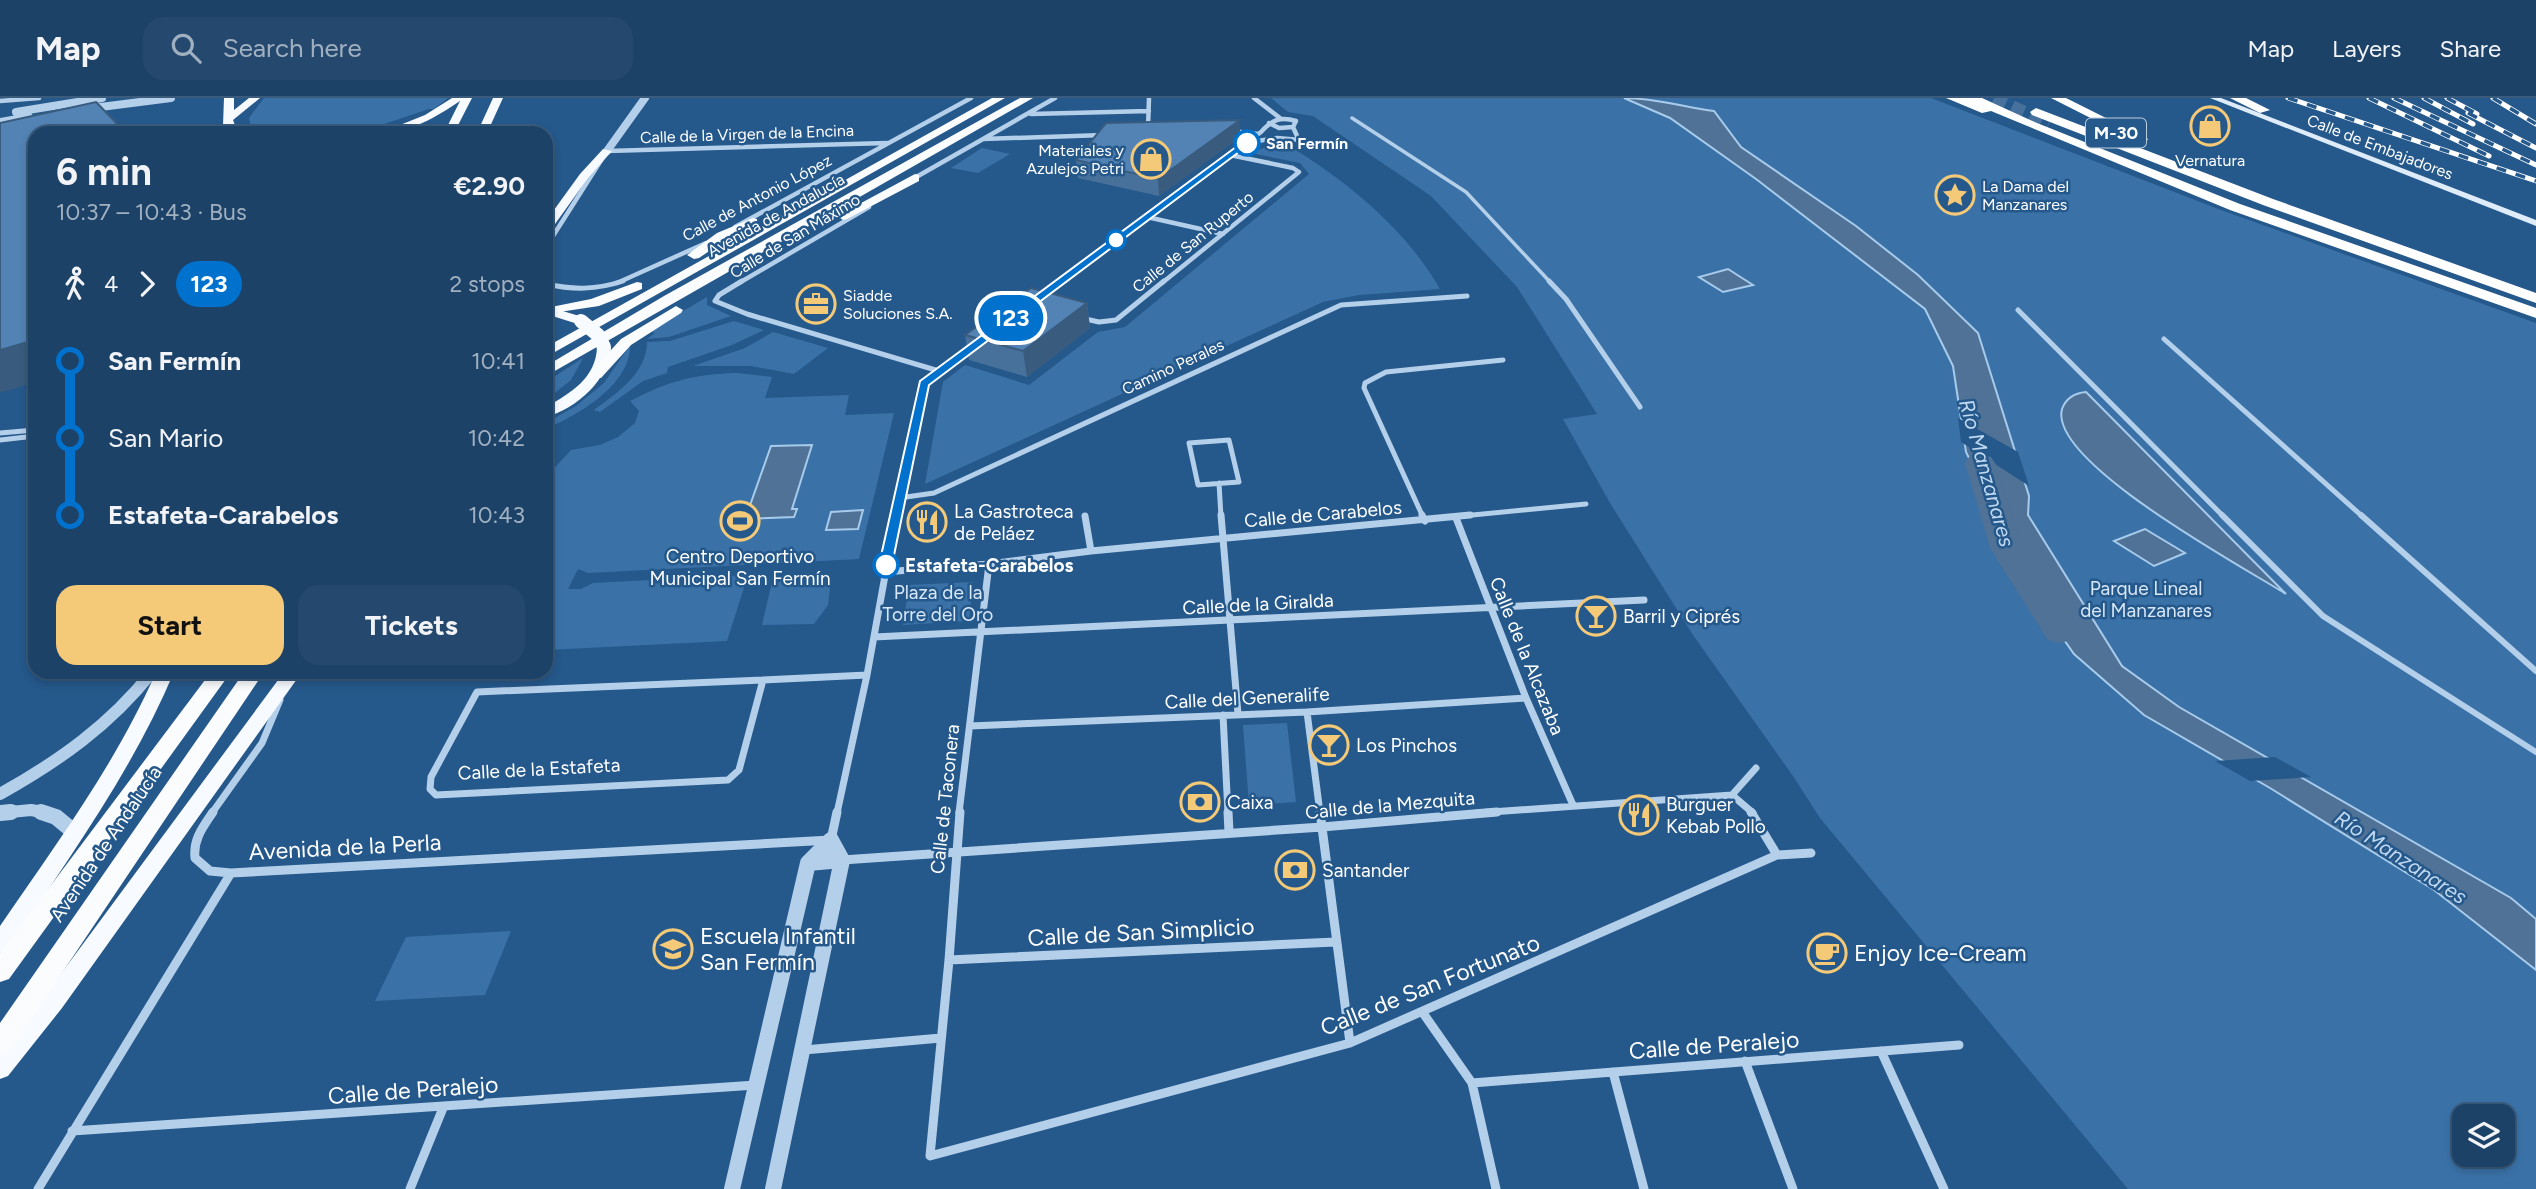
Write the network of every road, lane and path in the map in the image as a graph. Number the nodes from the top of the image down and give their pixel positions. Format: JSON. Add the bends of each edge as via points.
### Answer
{"nodes":[{"id":1,"x":39,"y":98,"type":"edge"},
{"id":2,"x":102,"y":98,"type":"edge"},
{"id":3,"x":171,"y":98,"type":"edge"},
{"id":4,"x":255,"y":98,"type":"edge"},
{"id":5,"x":459,"y":98,"type":"edge"},
{"id":6,"x":467,"y":98,"type":"edge"},
{"id":7,"x":498,"y":98,"type":"edge"},
{"id":8,"x":645,"y":98,"type":"edge"},
{"id":9,"x":971,"y":98,"type":"edge"},
{"id":10,"x":1000,"y":98,"type":"edge"},
{"id":11,"x":1028,"y":98,"type":"edge"},
{"id":12,"x":1037,"y":98,"type":"edge"},
{"id":13,"x":1055,"y":98,"type":"edge"},
{"id":14,"x":1149,"y":98,"type":"edge"},
{"id":15,"x":1254,"y":98,"type":"edge"},
{"id":16,"x":1952,"y":98,"type":"edge"},
{"id":17,"x":1973,"y":98,"type":"edge"},
{"id":18,"x":2004,"y":98,"type":"edge"},
{"id":19,"x":2041,"y":98,"type":"edge"},
{"id":20,"x":2057,"y":98,"type":"edge"},
{"id":21,"x":2214,"y":98,"type":"edge"},
{"id":22,"x":2234,"y":98,"type":"edge"},
{"id":23,"x":228,"y":99,"type":"edge"},
{"id":24,"x":0,"y":101,"type":"edge"},
{"id":25,"x":83,"y":101,"type":"junction"},
{"id":26,"x":77,"y":110,"type":"junction"},
{"id":27,"x":2264,"y":110,"type":"joint"},
{"id":28,"x":1149,"y":111,"type":"junction"},
{"id":29,"x":1269,"y":112,"type":"junction"},
{"id":30,"x":1027,"y":114,"type":"junction"},
{"id":31,"x":0,"y":115,"type":"edge"},
{"id":32,"x":228,"y":118,"type":"junction"},
{"id":33,"x":1280,"y":118,"type":"junction"},
{"id":34,"x":1352,"y":118,"type":"dead end"},
{"id":35,"x":1270,"y":121,"type":"junction"},
{"id":36,"x":0,"y":122,"type":"edge"},
{"id":37,"x":2049,"y":124,"type":"tunnel mouth"},
{"id":38,"x":229,"y":126,"type":"edge"},
{"id":39,"x":404,"y":126,"type":"edge"},
{"id":40,"x":453,"y":126,"type":"edge"},
{"id":41,"x":485,"y":126,"type":"edge"},
{"id":42,"x":2033,"y":126,"type":"junction"},
{"id":43,"x":1293,"y":127,"type":"junction"},
{"id":44,"x":1280,"y":128,"type":"junction"},
{"id":45,"x":1221,"y":132,"type":"edge"},
{"id":46,"x":1260,"y":133,"type":"junction"},
{"id":47,"x":1148,"y":134,"type":"edge"},
{"id":48,"x":1107,"y":135,"type":"edge"},
{"id":49,"x":984,"y":137,"type":"junction"},
{"id":50,"x":1300,"y":140,"type":"dead end"},
{"id":51,"x":887,"y":143,"type":"junction"},
{"id":52,"x":1247,"y":143,"type":"junction"},
{"id":53,"x":607,"y":151,"type":"junction"},
{"id":54,"x":1230,"y":155,"type":"junction"},
{"id":55,"x":2390,"y":165,"type":"junction"},
{"id":56,"x":869,"y":171,"type":"junction"},
{"id":57,"x":915,"y":178,"type":"junction"},
{"id":58,"x":882,"y":180,"type":"junction"},
{"id":59,"x":2447,"y":181,"type":"junction"},
{"id":60,"x":2282,"y":200,"type":"junction"},
{"id":61,"x":2536,"y":215,"type":"edge"},
{"id":62,"x":1146,"y":216,"type":"junction"},
{"id":63,"x":553,"y":219,"type":"edge"},
{"id":64,"x":2536,"y":223,"type":"edge"},
{"id":65,"x":1223,"y":234,"type":"junction"},
{"id":66,"x":553,"y":236,"type":"edge"},
{"id":67,"x":722,"y":236,"type":"junction"},
{"id":68,"x":786,"y":246,"type":"junction"},
{"id":69,"x":553,"y":285,"type":"edge"},
{"id":70,"x":2536,"y":289,"type":"edge"},
{"id":71,"x":1467,"y":296,"type":"dead end"},
{"id":72,"x":2536,"y":298,"type":"edge"},
{"id":73,"x":1035,"y":301,"type":"edge"},
{"id":74,"x":2536,"y":307,"type":"edge"},
{"id":75,"x":553,"y":310,"type":"edge"},
{"id":76,"x":2018,"y":310,"type":"dead end"},
{"id":77,"x":553,"y":312,"type":"edge"},
{"id":78,"x":2536,"y":313,"type":"edge"},
{"id":79,"x":1076,"y":316,"type":"edge"},
{"id":80,"x":2164,"y":339,"type":"dead end"},
{"id":81,"x":976,"y":344,"type":"edge"},
{"id":82,"x":553,"y":349,"type":"edge"},
{"id":83,"x":1503,"y":360,"type":"dead end"},
{"id":84,"x":553,"y":368,"type":"edge"},
{"id":85,"x":939,"y":371,"type":"junction"},
{"id":86,"x":596,"y":375,"type":"junction"},
{"id":87,"x":1640,"y":407,"type":"dead end"},
{"id":88,"x":553,"y":409,"type":"edge"},
{"id":89,"x":28,"y":431,"type":"edge"},
{"id":90,"x":0,"y":433,"type":"edge"},
{"id":91,"x":28,"y":437,"type":"edge"},
{"id":92,"x":0,"y":440,"type":"edge"},
{"id":93,"x":1219,"y":483,"type":"junction"},
{"id":94,"x":899,"y":498,"type":"junction"},
{"id":95,"x":1586,"y":504,"type":"dead end"},
{"id":96,"x":1085,"y":516,"type":"dead end"},
{"id":97,"x":1456,"y":518,"type":"junction"},
{"id":98,"x":1425,"y":521,"type":"junction"},
{"id":99,"x":1224,"y":539,"type":"junction"},
{"id":100,"x":1091,"y":551,"type":"junction"},
{"id":101,"x":989,"y":564,"type":"junction"},
{"id":102,"x":884,"y":572,"type":"junction"},
{"id":103,"x":1644,"y":600,"type":"dead end"},
{"id":104,"x":1489,"y":608,"type":"junction"},
{"id":105,"x":1228,"y":621,"type":"junction"},
{"id":106,"x":981,"y":631,"type":"junction"},
{"id":107,"x":874,"y":637,"type":"junction"},
{"id":108,"x":2536,"y":671,"type":"edge"},
{"id":109,"x":867,"y":675,"type":"junction"},
{"id":110,"x":146,"y":679,"type":"edge"},
{"id":111,"x":162,"y":679,"type":"edge"},
{"id":112,"x":216,"y":679,"type":"edge"},
{"id":113,"x":249,"y":679,"type":"edge"},
{"id":114,"x":288,"y":679,"type":"edge"},
{"id":115,"x":289,"y":679,"type":"edge"},
{"id":116,"x":763,"y":679,"type":"junction"},
{"id":117,"x":1526,"y":698,"type":"junction"},
{"id":118,"x":1307,"y":712,"type":"junction"},
{"id":119,"x":1238,"y":714,"type":"junction"},
{"id":120,"x":1223,"y":715,"type":"junction"},
{"id":121,"x":970,"y":726,"type":"junction"},
{"id":122,"x":2536,"y":752,"type":"edge"},
{"id":123,"x":1756,"y":768,"type":"dead end"},
{"id":124,"x":0,"y":794,"type":"edge"},
{"id":125,"x":1732,"y":794,"type":"junction"},
{"id":126,"x":1573,"y":805,"type":"junction"},
{"id":127,"x":0,"y":813,"type":"edge"},
{"id":128,"x":1322,"y":827,"type":"junction"},
{"id":129,"x":73,"y":831,"type":"junction"},
{"id":130,"x":1229,"y":832,"type":"junction"},
{"id":131,"x":831,"y":840,"type":"junction"},
{"id":132,"x":955,"y":851,"type":"junction"},
{"id":133,"x":1811,"y":853,"type":"dead end"},
{"id":134,"x":1777,"y":855,"type":"junction"},
{"id":135,"x":842,"y":860,"type":"junction"},
{"id":136,"x":808,"y":863,"type":"junction"},
{"id":137,"x":231,"y":873,"type":"junction"},
{"id":138,"x":1335,"y":942,"type":"junction"},
{"id":139,"x":0,"y":944,"type":"edge"},
{"id":140,"x":948,"y":960,"type":"junction"},
{"id":141,"x":0,"y":972,"type":"edge"},
{"id":142,"x":1423,"y":1013,"type":"junction"},
{"id":143,"x":941,"y":1038,"type":"junction"},
{"id":144,"x":1350,"y":1043,"type":"junction"},
{"id":145,"x":0,"y":1044,"type":"edge"},
{"id":146,"x":1959,"y":1045,"type":"dead end"},
{"id":147,"x":804,"y":1050,"type":"junction"},
{"id":148,"x":1881,"y":1051,"type":"junction"},
{"id":149,"x":1745,"y":1061,"type":"junction"},
{"id":150,"x":0,"y":1069,"type":"edge"},
{"id":151,"x":1614,"y":1072,"type":"junction"},
{"id":152,"x":1472,"y":1083,"type":"junction"},
{"id":153,"x":757,"y":1085,"type":"junction"},
{"id":154,"x":443,"y":1108,"type":"junction"},
{"id":155,"x":72,"y":1131,"type":"junction"},
{"id":156,"x":930,"y":1156,"type":"joint"},
{"id":157,"x":38,"y":1189,"type":"edge"},
{"id":158,"x":410,"y":1189,"type":"edge"},
{"id":159,"x":732,"y":1189,"type":"edge"},
{"id":160,"x":773,"y":1189,"type":"edge"},
{"id":161,"x":1496,"y":1189,"type":"edge"},
{"id":162,"x":1644,"y":1189,"type":"edge"},
{"id":163,"x":1793,"y":1189,"type":"edge"},
{"id":164,"x":1944,"y":1189,"type":"edge"}],
"edges":[{"from":1,"to":24,"type":"street"},
{"from":2,"to":25,"type":"street"},
{"from":3,"to":26,"type":"street"},
{"from":4,"to":32,"type":"main road"},
{"from":5,"to":39,"type":"main road"},
{"from":6,"to":40,"type":"main road"},
{"from":7,"to":41,"type":"main road"},
{"from":8,"to":53,"type":"street"},
{"from":9,"to":51,"type":"street","name":"Calle de Antonio López"},
{"from":10,"to":56,"type":"highway","name":"Avenida de Andalucía"},
{"from":11,"to":58,"type":"highway","name":"Avenida de Andalucía"},
{"from":12,"to":49,"type":"highway"},
{"from":13,"to":30,"type":"street","name":"Calle de San Máximo"},
{"from":14,"to":28,"type":"street"},
{"from":15,"to":29,"type":"street"},
{"from":16,"to":42,"type":"highway"},
{"from":17,"to":42,"type":"highway"},
{"from":18,"to":72,"type":"highway","via":[[2268,202]]},
{"from":19,"to":60,"type":"highway","number":"M-30","via":[[2192,167]]},
{"from":20,"to":60,"type":"highway"},
{"from":21,"to":55,"type":"main road","name":"Calle de Embajadores"},
{"from":22,"to":27,"type":"highway"},
{"from":23,"to":32,"type":"main road"},
{"from":25,"to":26,"type":"street","via":[[74,107]]},
{"from":25,"to":31,"type":"street"},
{"from":26,"to":36,"type":"street"},
{"from":27,"to":59,"type":"main road","name":"Calle de Embajadores"},
{"from":28,"to":30,"type":"street"},
{"from":28,"to":47,"type":"street"},
{"from":29,"to":33,"type":"street"},
{"from":29,"to":35,"type":"street"},
{"from":30,"to":49,"type":"street","name":"Calle de San Máximo"},
{"from":32,"to":38,"type":"main road"},
{"from":33,"to":35,"type":"street"},
{"from":33,"to":43,"type":"street","via":[[1296,121]]},
{"from":34,"to":87,"type":"street","via":[[1453,181],[1474,200],[1566,299]]},
{"from":35,"to":44,"type":"street"},
{"from":35,"to":46,"type":"street"},
{"from":37,"to":74,"type":"highway","via":[[2318,229]]},
{"from":42,"to":78,"type":"highway","via":[[2248,212]]},
{"from":43,"to":44,"type":"street"},
{"from":43,"to":44,"type":"street","via":[[1297,136]]},
{"from":44,"to":46,"type":"street"},
{"from":45,"to":46,"type":"street"},
{"from":46,"to":52,"type":"street"},
{"from":48,"to":49,"type":"street"},
{"from":49,"to":57,"type":"street","name":"Calle de San Máximo"},
{"from":50,"to":52,"type":"street"},
{"from":51,"to":53,"type":"street","name":"Calle de la Virgen de la Encina"},
{"from":51,"to":67,"type":"street","name":"Calle de Antonio López"},
{"from":52,"to":54,"type":"street"},
{"from":53,"to":63,"type":"main road"},
{"from":53,"to":66,"type":"street"},
{"from":54,"to":62,"type":"street"},
{"from":54,"to":65,"type":"street","name":"Calle de San Ruperto","via":[[1299,172]]},
{"from":55,"to":59,"type":"main road"},
{"from":55,"to":64,"type":"main road","name":"Calle de Embajadores"},
{"from":56,"to":67,"type":"highway","via":[[823,186]]},
{"from":56,"to":82,"type":"highway","name":"Avenida de Andalucía"},
{"from":57,"to":68,"type":"highway"},
{"from":57,"to":85,"type":"street","name":"Calle de San Máximo","via":[[715,301]]},
{"from":58,"to":68,"type":"highway","via":[[868,196]]},
{"from":58,"to":84,"type":"highway","name":"Avenida de Andalucía"},
{"from":59,"to":61,"type":"main road","name":"Calle de Embajadores"},
{"from":60,"to":70,"type":"highway"},
{"from":62,"to":65,"type":"street"},
{"from":62,"to":73,"type":"street"},
{"from":65,"to":79,"type":"street","name":"Calle de San Ruperto","via":[[1116,320],[1099,322]]},
{"from":67,"to":69,"type":"street","name":"Calle de Antonio López","via":[[617,284],[579,289]]},
{"from":67,"to":75,"type":"highway","via":[[620,294]]},
{"from":68,"to":86,"type":"highway","via":[[638,333]]},
{"from":71,"to":94,"type":"street","name":"Camino Perales","via":[[1340,305],[934,493]]},
{"from":76,"to":122,"type":"street","via":[[2323,616]]},
{"from":77,"to":86,"type":"main road","bridge":true,"via":[[581,321],[598,335],[604,346]]},
{"from":80,"to":108,"type":"street"},
{"from":81,"to":85,"type":"street"},
{"from":83,"to":98,"type":"street","name":"Calle de Carabelos","via":[[1386,372],[1365,383]]},
{"from":85,"to":94,"type":"street","via":[[923,384]]},
{"from":86,"to":88,"type":"main road"},
{"from":89,"to":90,"type":"street"},
{"from":91,"to":92,"type":"street"},
{"from":93,"to":93,"type":"street","name":"Calle de Carabelos","via":[[1239,482],[1229,440],[1189,443],[1198,485]]},
{"from":93,"to":99,"type":"street","name":"Calle de Carabelos"},
{"from":94,"to":102,"type":"street"},
{"from":95,"to":97,"type":"street","name":"Calle de Carabelos"},
{"from":96,"to":100,"type":"street"},
{"from":97,"to":98,"type":"street","name":"Calle de Carabelos"},
{"from":97,"to":104,"type":"street","name":"Calle de la Alcazaba"},
{"from":98,"to":99,"type":"street","name":"Calle de Carabelos"},
{"from":99,"to":100,"type":"street","name":"Calle de Carabelos"},
{"from":99,"to":105,"type":"street"},
{"from":100,"to":101,"type":"street","name":"Calle de Carabelos"},
{"from":101,"to":102,"type":"street","name":"Calle de Carabelos"},
{"from":101,"to":106,"type":"street","name":"Calle de Taconera"},
{"from":102,"to":107,"type":"street"},
{"from":103,"to":104,"type":"street","name":"Calle de la Giralda"},
{"from":104,"to":105,"type":"street","name":"Calle de la Giralda"},
{"from":104,"to":117,"type":"street","name":"Calle de la Alcazaba"},
{"from":105,"to":106,"type":"street","name":"Calle de la Giralda"},
{"from":105,"to":119,"type":"street"},
{"from":106,"to":107,"type":"street","name":"Calle de la Giralda"},
{"from":106,"to":121,"type":"street","name":"Calle de Taconera"},
{"from":107,"to":109,"type":"street"},
{"from":109,"to":116,"type":"street","name":"Calle de la Estafeta"},
{"from":109,"to":131,"type":"street"},
{"from":110,"to":124,"type":"street","via":[[104,727]]},
{"from":111,"to":129,"type":"main road","via":[[129,748]]},
{"from":112,"to":141,"type":"highway","name":"Avenida de Andalucía"},
{"from":113,"to":145,"type":"highway","name":"Avenida de Andalucía"},
{"from":114,"to":150,"type":"main road"},
{"from":115,"to":137,"type":"street","via":[[262,743],[199,832],[194,848],[195,858],[210,871]]},
{"from":116,"to":116,"type":"street","name":"Calle de la Estafeta","via":[[739,770],[727,780],[436,795],[430,789],[431,777],[477,692]]},
{"from":117,"to":118,"type":"street","name":"Calle del Generalife"},
{"from":117,"to":126,"type":"street","name":"Calle de la Alcazaba"},
{"from":118,"to":119,"type":"street","name":"Calle del Generalife"},
{"from":118,"to":128,"type":"street"},
{"from":119,"to":120,"type":"street","name":"Calle del Generalife"},
{"from":120,"to":121,"type":"street","name":"Calle del Generalife"},
{"from":120,"to":130,"type":"street"},
{"from":121,"to":132,"type":"street","name":"Calle de Taconera"},
{"from":123,"to":125,"type":"street"},
{"from":125,"to":126,"type":"street","name":"Calle de la Mezquita"},
{"from":125,"to":134,"type":"street","via":[[1755,814]]},
{"from":126,"to":128,"type":"street","name":"Calle de la Mezquita"},
{"from":127,"to":129,"type":"street","via":[[50,812]]},
{"from":128,"to":130,"type":"street","name":"Calle de la Mezquita"},
{"from":128,"to":138,"type":"street"},
{"from":129,"to":139,"type":"main road"},
{"from":130,"to":132,"type":"street","name":"Calle de la Mezquita"},
{"from":131,"to":135,"type":"street"},
{"from":131,"to":136,"type":"street"},
{"from":131,"to":137,"type":"street","name":"Avenida de la Perla"},
{"from":132,"to":135,"type":"street","name":"Calle de la Mezquita"},
{"from":132,"to":140,"type":"street","name":"Calle de Taconera"},
{"from":133,"to":134,"type":"street","name":"Calle de San Fortunato"},
{"from":134,"to":142,"type":"street","name":"Calle de San Fortunato"},
{"from":135,"to":136,"type":"street"},
{"from":135,"to":147,"type":"street"},
{"from":136,"to":153,"type":"street"},
{"from":137,"to":155,"type":"street","name":"Avenida de la Perla"},
{"from":138,"to":140,"type":"street","name":"Calle de San Simplicio"},
{"from":138,"to":144,"type":"street"},
{"from":140,"to":143,"type":"street","name":"Calle de Taconera"},
{"from":142,"to":144,"type":"street","name":"Calle de San Fortunato"},
{"from":142,"to":152,"type":"street"},
{"from":143,"to":147,"type":"street"},
{"from":143,"to":156,"type":"street","name":"Calle de Taconera"},
{"from":144,"to":156,"type":"street","name":"Calle de San Fortunato"},
{"from":146,"to":148,"type":"street","name":"Calle de Peralejo"},
{"from":147,"to":160,"type":"street"},
{"from":148,"to":149,"type":"street","name":"Calle de Peralejo"},
{"from":148,"to":164,"type":"street"},
{"from":149,"to":151,"type":"street","name":"Calle de Peralejo"},
{"from":149,"to":163,"type":"street"},
{"from":151,"to":152,"type":"street","name":"Calle de Peralejo"},
{"from":151,"to":162,"type":"street"},
{"from":152,"to":161,"type":"street"},
{"from":153,"to":154,"type":"street","name":"Calle de Peralejo"},
{"from":153,"to":159,"type":"street"},
{"from":154,"to":155,"type":"street","name":"Calle de Peralejo"},
{"from":154,"to":158,"type":"street"},
{"from":155,"to":157,"type":"street","name":"Avenida de la Perla"}]}
